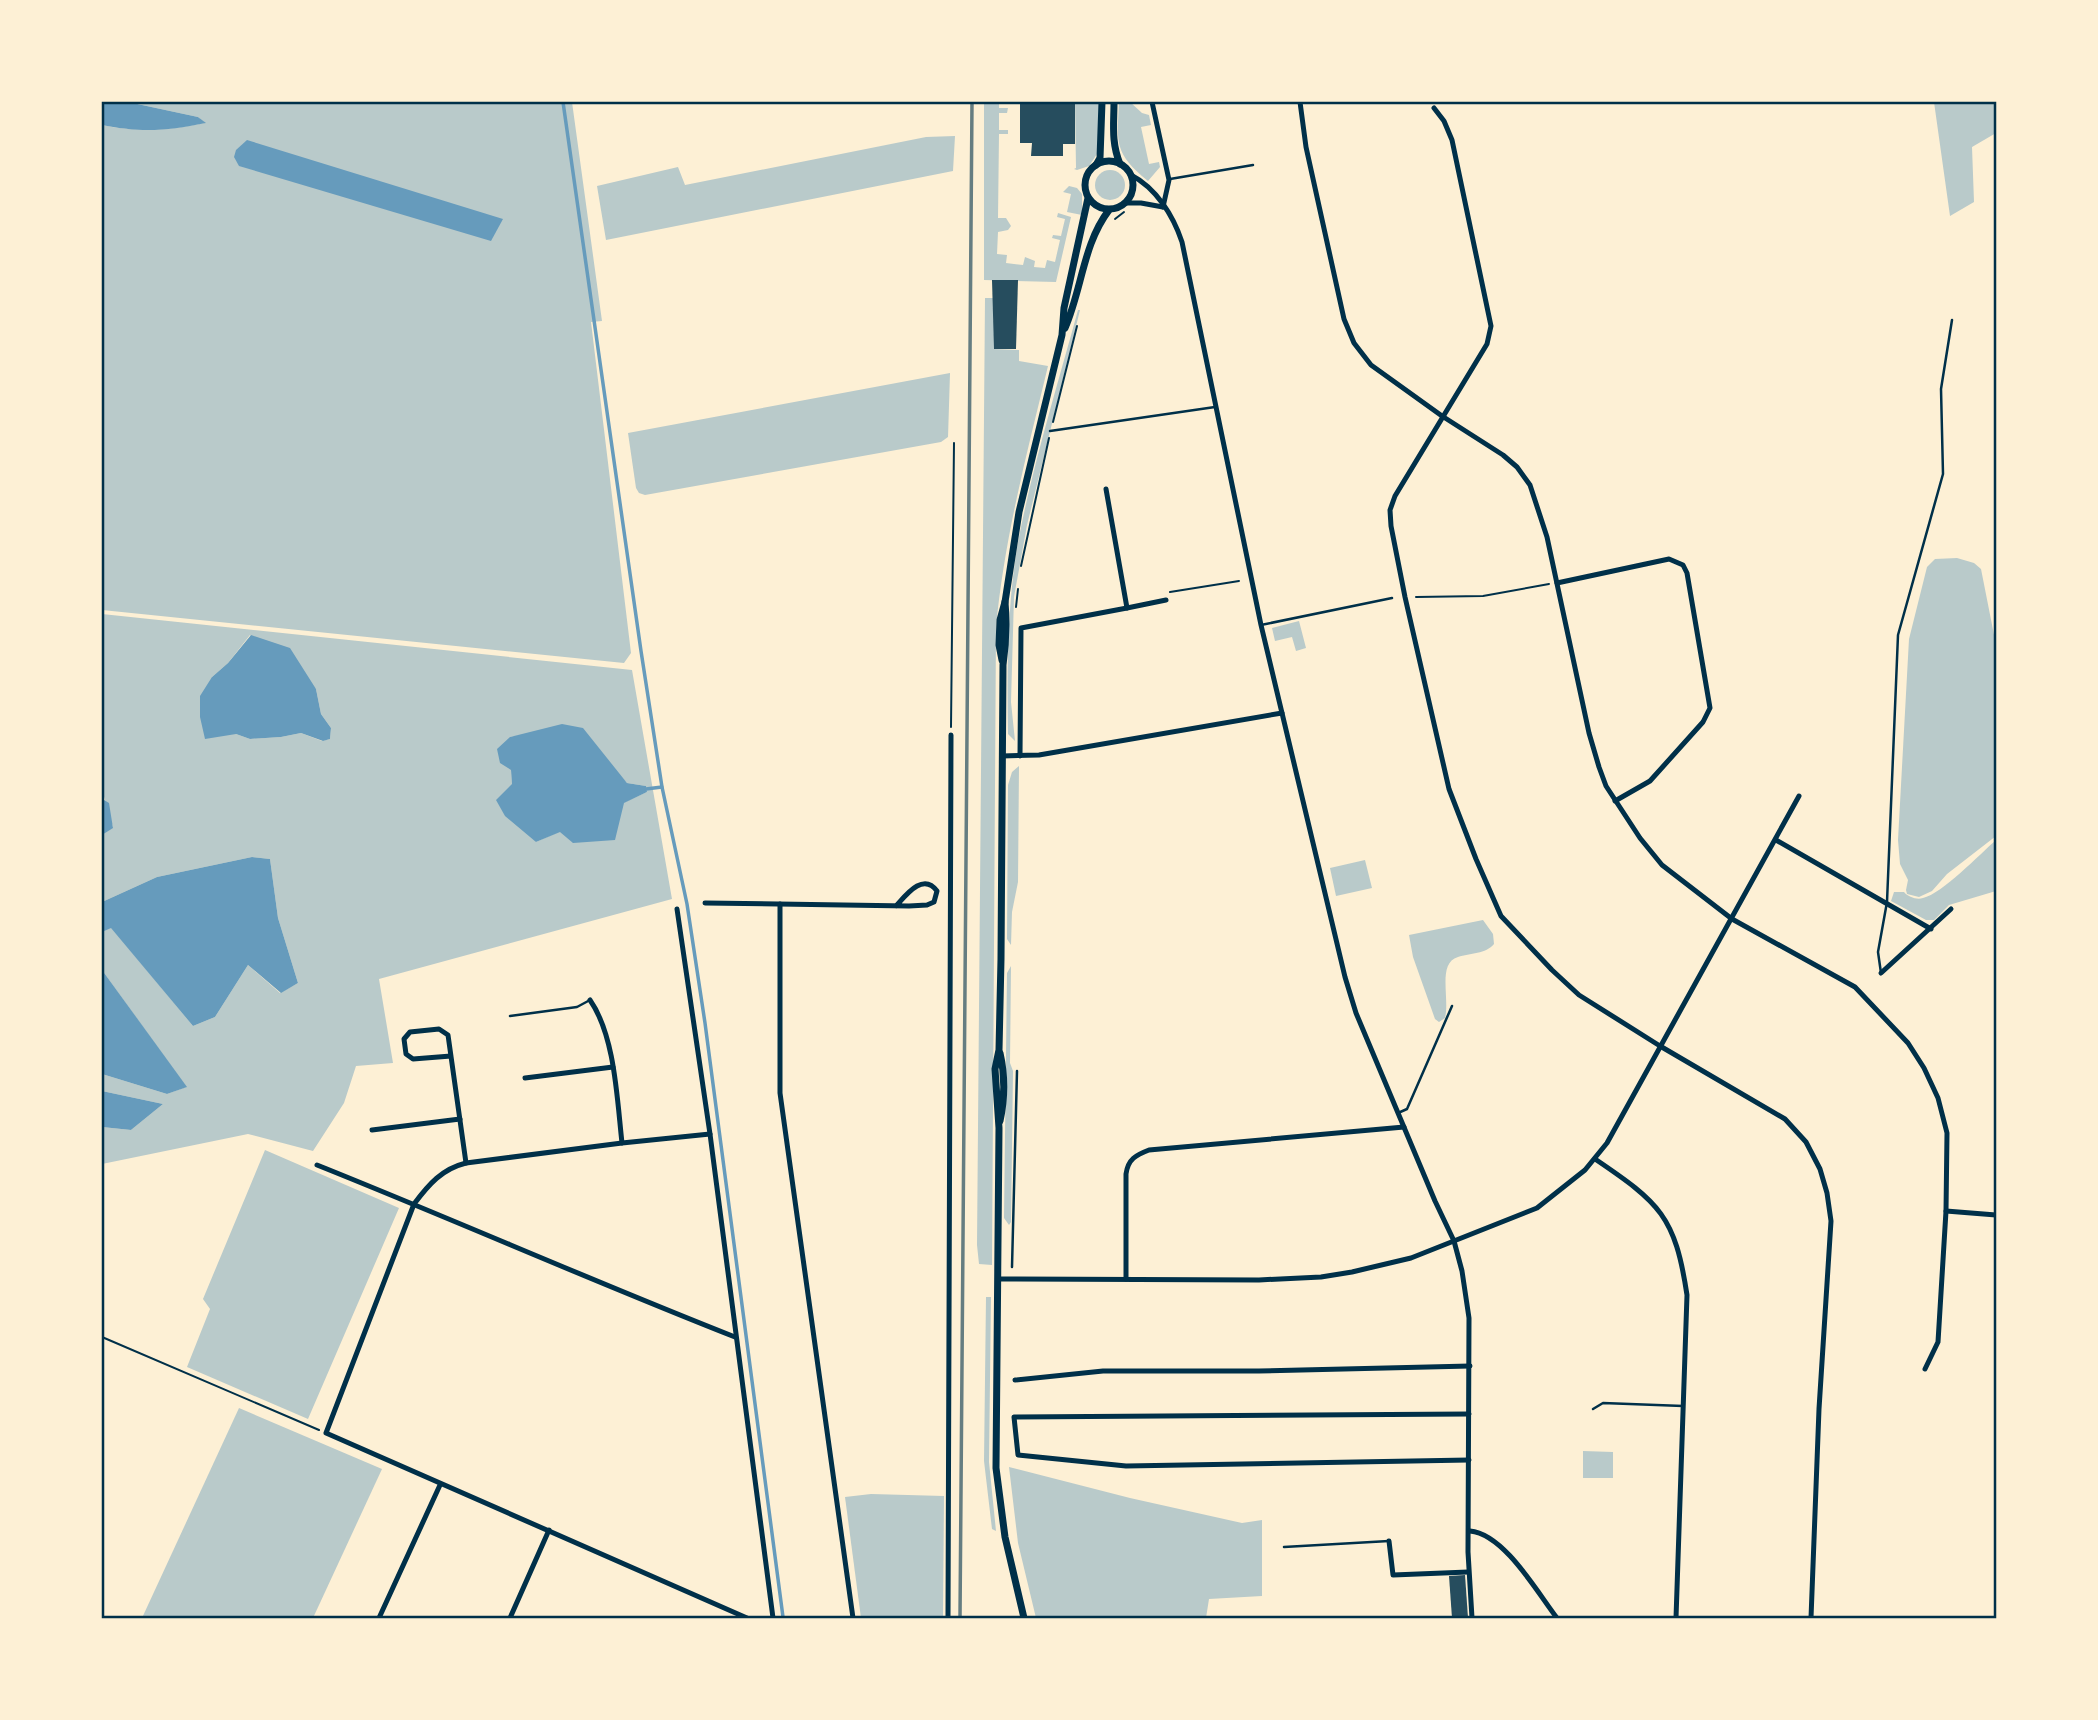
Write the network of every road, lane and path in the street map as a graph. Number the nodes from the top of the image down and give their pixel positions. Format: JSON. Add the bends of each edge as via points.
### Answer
{"nodes":[{"id":1,"x":1102,"y":102,"type":"edge"},
{"id":2,"x":1114,"y":102,"type":"edge"},
{"id":3,"x":1152,"y":102,"type":"edge"},
{"id":4,"x":1300,"y":102,"type":"edge"},
{"id":5,"x":1434,"y":108,"type":"dead end"},
{"id":6,"x":1121,"y":164,"type":"junction"},
{"id":7,"x":1253,"y":165,"type":"dead end"},
{"id":8,"x":1096,"y":166,"type":"junction"},
{"id":9,"x":1131,"y":175,"type":"junction"},
{"id":10,"x":1169,"y":180,"type":"junction"},
{"id":11,"x":1088,"y":198,"type":"junction"},
{"id":12,"x":1128,"y":207,"type":"junction"},
{"id":13,"x":1163,"y":207,"type":"junction"},
{"id":14,"x":1109,"y":209,"type":"junction"},
{"id":15,"x":1113,"y":221,"type":"dead end"},
{"id":16,"x":1952,"y":320,"type":"dead end"},
{"id":17,"x":1078,"y":323,"type":"dead end"},
{"id":18,"x":1062,"y":335,"type":"junction"},
{"id":19,"x":1215,"y":407,"type":"junction"},
{"id":20,"x":1442,"y":416,"type":"junction"},
{"id":21,"x":1050,"y":431,"type":"junction"},
{"id":22,"x":954,"y":443,"type":"dead end"},
{"id":23,"x":1107,"y":489,"type":"dead end"},
{"id":24,"x":1020,"y":573,"type":"dead end"},
{"id":25,"x":1239,"y":581,"type":"dead end"},
{"id":26,"x":1018,"y":583,"type":"dead end"},
{"id":27,"x":1557,"y":583,"type":"junction"},
{"id":28,"x":1538,"y":586,"type":"dead end"},
{"id":29,"x":1165,"y":593,"type":"dead end"},
{"id":30,"x":1405,"y":597,"type":"junction"},
{"id":31,"x":1392,"y":598,"type":"dead end"},
{"id":32,"x":1166,"y":600,"type":"dead end"},
{"id":33,"x":1127,"y":608,"type":"junction"},
{"id":34,"x":1016,"y":610,"type":"dead end"},
{"id":35,"x":1261,"y":625,"type":"junction"},
{"id":36,"x":1282,"y":713,"type":"junction"},
{"id":37,"x":951,"y":735,"type":"joint"},
{"id":38,"x":1002,"y":756,"type":"junction"},
{"id":39,"x":1020,"y":756,"type":"junction"},
{"id":40,"x":1799,"y":796,"type":"dead end"},
{"id":41,"x":1615,"y":801,"type":"junction"},
{"id":42,"x":1776,"y":840,"type":"junction"},
{"id":43,"x":936,"y":897,"type":"junction"},
{"id":44,"x":950,"y":897,"type":"junction"},
{"id":45,"x":1887,"y":902,"type":"junction"},
{"id":46,"x":705,"y":903,"type":"dead end"},
{"id":47,"x":780,"y":904,"type":"junction"},
{"id":48,"x":896,"y":906,"type":"junction"},
{"id":49,"x":677,"y":909,"type":"dead end"},
{"id":50,"x":1951,"y":909,"type":"dead end"},
{"id":51,"x":1732,"y":919,"type":"junction"},
{"id":52,"x":1931,"y":929,"type":"junction"},
{"id":53,"x":1881,"y":973,"type":"joint"},
{"id":54,"x":590,"y":1000,"type":"joint"},
{"id":55,"x":1452,"y":1006,"type":"dead end"},
{"id":56,"x":509,"y":1016,"type":"dead end"},
{"id":57,"x":1660,"y":1046,"type":"junction"},
{"id":58,"x":451,"y":1056,"type":"junction"},
{"id":59,"x":613,"y":1068,"type":"junction"},
{"id":60,"x":1017,"y":1071,"type":"dead end"},
{"id":61,"x":525,"y":1078,"type":"dead end"},
{"id":62,"x":1398,"y":1114,"type":"junction"},
{"id":63,"x":460,"y":1119,"type":"junction"},
{"id":64,"x":1404,"y":1127,"type":"junction"},
{"id":65,"x":372,"y":1130,"type":"dead end"},
{"id":66,"x":710,"y":1135,"type":"junction"},
{"id":67,"x":622,"y":1143,"type":"junction"},
{"id":68,"x":1595,"y":1159,"type":"junction"},
{"id":69,"x":466,"y":1163,"type":"junction"},
{"id":70,"x":317,"y":1165,"type":"dead end"},
{"id":71,"x":414,"y":1204,"type":"junction"},
{"id":72,"x":1946,"y":1211,"type":"junction"},
{"id":73,"x":1997,"y":1215,"type":"edge"},
{"id":74,"x":1454,"y":1241,"type":"junction"},
{"id":75,"x":1012,"y":1267,"type":"dead end"},
{"id":76,"x":998,"y":1279,"type":"junction"},
{"id":77,"x":1126,"y":1279,"type":"junction"},
{"id":78,"x":102,"y":1337,"type":"edge"},
{"id":79,"x":735,"y":1337,"type":"junction"},
{"id":80,"x":1470,"y":1366,"type":"junction"},
{"id":81,"x":1925,"y":1369,"type":"dead end"},
{"id":82,"x":1015,"y":1380,"type":"dead end"},
{"id":83,"x":1683,"y":1406,"type":"junction"},
{"id":84,"x":1592,"y":1409,"type":"dead end"},
{"id":85,"x":1469,"y":1414,"type":"junction"},
{"id":86,"x":326,"y":1433,"type":"junction"},
{"id":87,"x":1469,"y":1460,"type":"junction"},
{"id":88,"x":440,"y":1485,"type":"junction"},
{"id":89,"x":549,"y":1530,"type":"junction"},
{"id":90,"x":1470,"y":1531,"type":"junction"},
{"id":91,"x":1389,"y":1541,"type":"joint"},
{"id":92,"x":1284,"y":1547,"type":"dead end"},
{"id":93,"x":1468,"y":1572,"type":"junction"},
{"id":94,"x":379,"y":1619,"type":"edge"},
{"id":95,"x":510,"y":1619,"type":"edge"},
{"id":96,"x":747,"y":1619,"type":"edge"},
{"id":97,"x":773,"y":1619,"type":"edge"},
{"id":98,"x":853,"y":1619,"type":"edge"},
{"id":99,"x":948,"y":1619,"type":"edge"},
{"id":100,"x":1024,"y":1619,"type":"edge"},
{"id":101,"x":1472,"y":1619,"type":"edge"},
{"id":102,"x":1557,"y":1619,"type":"edge"},
{"id":103,"x":1676,"y":1619,"type":"edge"},
{"id":104,"x":1811,"y":1619,"type":"edge"}],
"edges":[{"from":1,"to":8,"type":"main road"},
{"from":2,"to":6,"type":"main road","via":[[1112,136]]},
{"from":3,"to":10,"type":"street"},
{"from":4,"to":20,"type":"street","via":[[1306,147],[1354,343],[1371,365]]},
{"from":5,"to":20,"type":"street","via":[[1452,140],[1490,326],[1487,344]]},
{"from":6,"to":8,"type":"main road"},
{"from":6,"to":9,"type":"main road"},
{"from":7,"to":10,"type":"lane"},
{"from":8,"to":11,"type":"main road","via":[[1086,180]]},
{"from":9,"to":12,"type":"main road"},
{"from":9,"to":13,"type":"street","via":[[1149,186]]},
{"from":10,"to":13,"type":"street"},
{"from":11,"to":14,"type":"main road"},
{"from":11,"to":18,"type":"main road"},
{"from":12,"to":13,"type":"street","via":[[1141,203]]},
{"from":12,"to":14,"type":"main road"},
{"from":12,"to":15,"type":"path"},
{"from":13,"to":19,"type":"street","via":[[1182,242]]},
{"from":14,"to":18,"type":"main road","via":[[1093,234]]},
{"from":16,"to":45,"type":"lane","via":[[1941,388],[1942,474],[1898,635]]},
{"from":17,"to":21,"type":"path"},
{"from":18,"to":38,"type":"main road","via":[[1019,512],[999,632]]},
{"from":19,"to":21,"type":"lane"},
{"from":19,"to":35,"type":"street"},
{"from":20,"to":27,"type":"street","via":[[1503,454],[1530,485]]},
{"from":20,"to":30,"type":"street","via":[[1391,510]]},
{"from":21,"to":24,"type":"path"},
{"from":22,"to":37,"type":"path"},
{"from":23,"to":33,"type":"street"},
{"from":25,"to":29,"type":"path"},
{"from":26,"to":34,"type":"path"},
{"from":27,"to":41,"type":"street","via":[[1588,733]]},
{"from":27,"to":41,"type":"street","via":[[1669,559],[1683,565],[1687,573],[1710,708],[1650,781]]},
{"from":28,"to":30,"type":"path","via":[[1483,596]]},
{"from":30,"to":57,"type":"street","via":[[1449,789],[1501,916],[1579,995]]},
{"from":31,"to":35,"type":"lane"},
{"from":32,"to":33,"type":"street"},
{"from":33,"to":39,"type":"street","via":[[1021,628]]},
{"from":35,"to":36,"type":"street"},
{"from":36,"to":39,"type":"street"},
{"from":36,"to":62,"type":"street","via":[[1345,977]]},
{"from":37,"to":44,"type":"street"},
{"from":38,"to":39,"type":"street"},
{"from":38,"to":76,"type":"main road","via":[[999,1050],[995,1069]]},
{"from":40,"to":42,"type":"street"},
{"from":41,"to":51,"type":"street","via":[[1662,864]]},
{"from":42,"to":45,"type":"street"},
{"from":42,"to":51,"type":"street"},
{"from":43,"to":44,"type":"street"},
{"from":43,"to":48,"type":"street","via":[[928,905]]},
{"from":43,"to":48,"type":"street","via":[[934,887],[924,883]]},
{"from":44,"to":99,"type":"street"},
{"from":45,"to":52,"type":"street"},
{"from":45,"to":53,"type":"lane","via":[[1878,952]]},
{"from":46,"to":47,"type":"street"},
{"from":47,"to":48,"type":"street"},
{"from":47,"to":98,"type":"street","via":[[780,1093]]},
{"from":49,"to":66,"type":"street"},
{"from":50,"to":52,"type":"street"},
{"from":51,"to":57,"type":"street"},
{"from":51,"to":72,"type":"street","via":[[1845,980],[1908,1042],[1938,1098],[1947,1133]]},
{"from":52,"to":53,"type":"street"},
{"from":54,"to":56,"type":"lane","via":[[577,1007]]},
{"from":54,"to":59,"type":"street","via":[[602,1024]]},
{"from":55,"to":62,"type":"lane","via":[[1407,1110]]},
{"from":57,"to":68,"type":"street"},
{"from":57,"to":104,"type":"street","via":[[1785,1119],[1806,1142],[1827,1194],[1831,1221]]},
{"from":58,"to":58,"type":"street","via":[[448,1035],[439,1028],[410,1032],[404,1039],[406,1054],[413,1059]]},
{"from":58,"to":63,"type":"street"},
{"from":59,"to":61,"type":"street"},
{"from":59,"to":67,"type":"street"},
{"from":60,"to":75,"type":"lane"},
{"from":62,"to":64,"type":"street"},
{"from":63,"to":65,"type":"street"},
{"from":63,"to":69,"type":"street"},
{"from":64,"to":74,"type":"street"},
{"from":64,"to":77,"type":"street","via":[[1139,1154],[1130,1161],[1126,1174]]},
{"from":66,"to":67,"type":"street"},
{"from":66,"to":79,"type":"street"},
{"from":67,"to":69,"type":"street"},
{"from":68,"to":74,"type":"street","via":[[1537,1208]]},
{"from":68,"to":83,"type":"street","via":[[1653,1202],[1679,1250],[1687,1295]]},
{"from":69,"to":71,"type":"street","via":[[436,1177]]},
{"from":70,"to":71,"type":"street"},
{"from":71,"to":79,"type":"street"},
{"from":71,"to":86,"type":"street"},
{"from":72,"to":73,"type":"street"},
{"from":72,"to":81,"type":"street","via":[[1938,1342]]},
{"from":74,"to":77,"type":"street","via":[[1412,1258],[1321,1277]]},
{"from":74,"to":80,"type":"street","via":[[1469,1318]]},
{"from":76,"to":77,"type":"street"},
{"from":76,"to":100,"type":"main road","via":[[996,1468],[1005,1537]]},
{"from":78,"to":86,"type":"path"},
{"from":79,"to":97,"type":"street"},
{"from":80,"to":82,"type":"street","via":[[1102,1371]]},
{"from":80,"to":85,"type":"street"},
{"from":83,"to":84,"type":"lane","via":[[1603,1403]]},
{"from":83,"to":103,"type":"street"},
{"from":85,"to":87,"type":"street"},
{"from":85,"to":87,"type":"street","via":[[1014,1417],[1018,1454],[1126,1466]]},
{"from":86,"to":88,"type":"street"},
{"from":87,"to":90,"type":"street"},
{"from":88,"to":89,"type":"street"},
{"from":88,"to":94,"type":"street"},
{"from":89,"to":95,"type":"street"},
{"from":89,"to":96,"type":"street"},
{"from":90,"to":93,"type":"street"},
{"from":90,"to":102,"type":"street","via":[[1486,1534],[1499,1544]]},
{"from":91,"to":92,"type":"lane"},
{"from":91,"to":93,"type":"street","via":[[1394,1575]]},
{"from":93,"to":101,"type":"street"}]}
